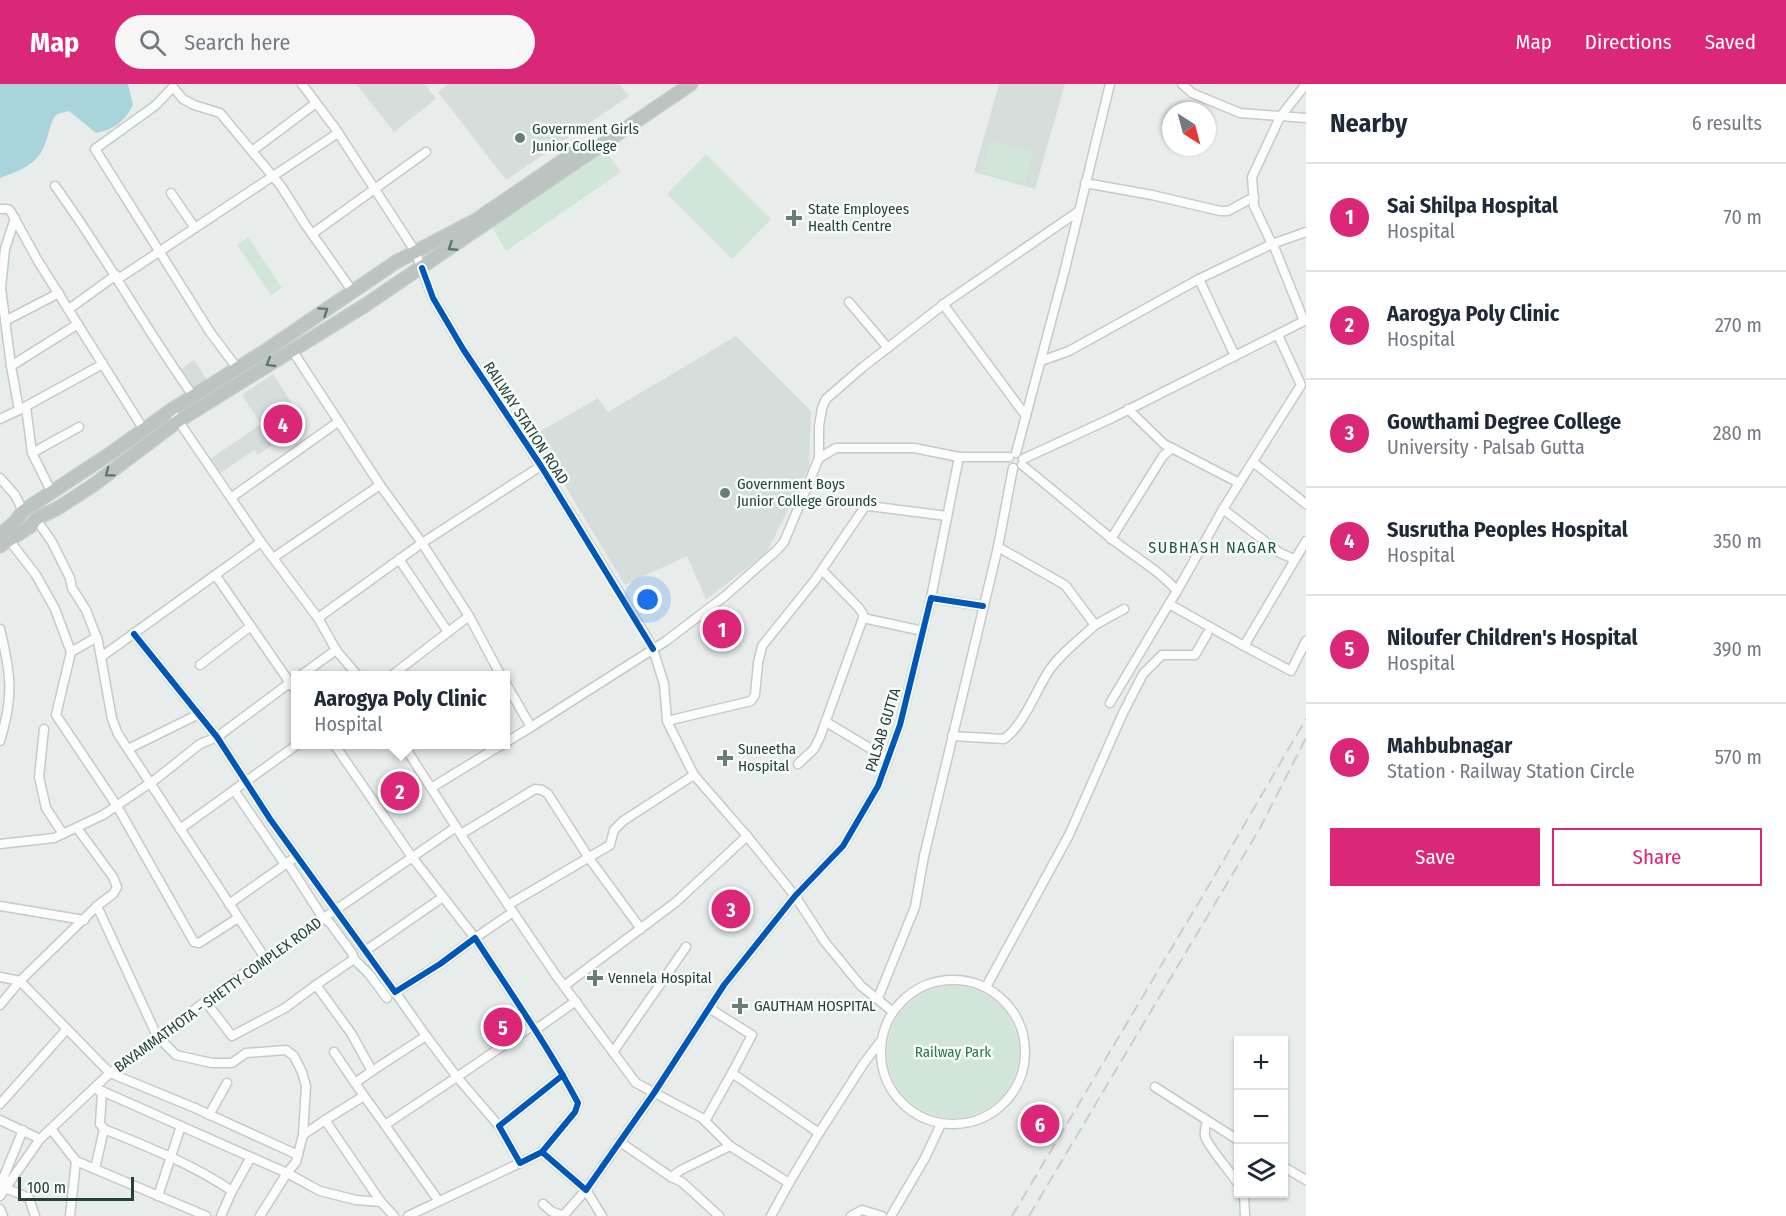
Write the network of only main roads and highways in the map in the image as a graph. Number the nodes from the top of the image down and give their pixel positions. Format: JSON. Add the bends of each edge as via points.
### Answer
{"nodes":[{"id":1,"x":676,"y":84,"type":"edge"},
{"id":2,"x":691,"y":84,"type":"edge"},
{"id":3,"x":3,"y":540,"type":"edge"}],
"edges":[{"from":3,"to":1,"type":"highway","one_way":true,"via":[[23,511],[51,490],[415,251],[476,220]]},
{"from":2,"to":3,"type":"highway","one_way":true,"via":[[422,268],[178,421],[92,486]]}]}
